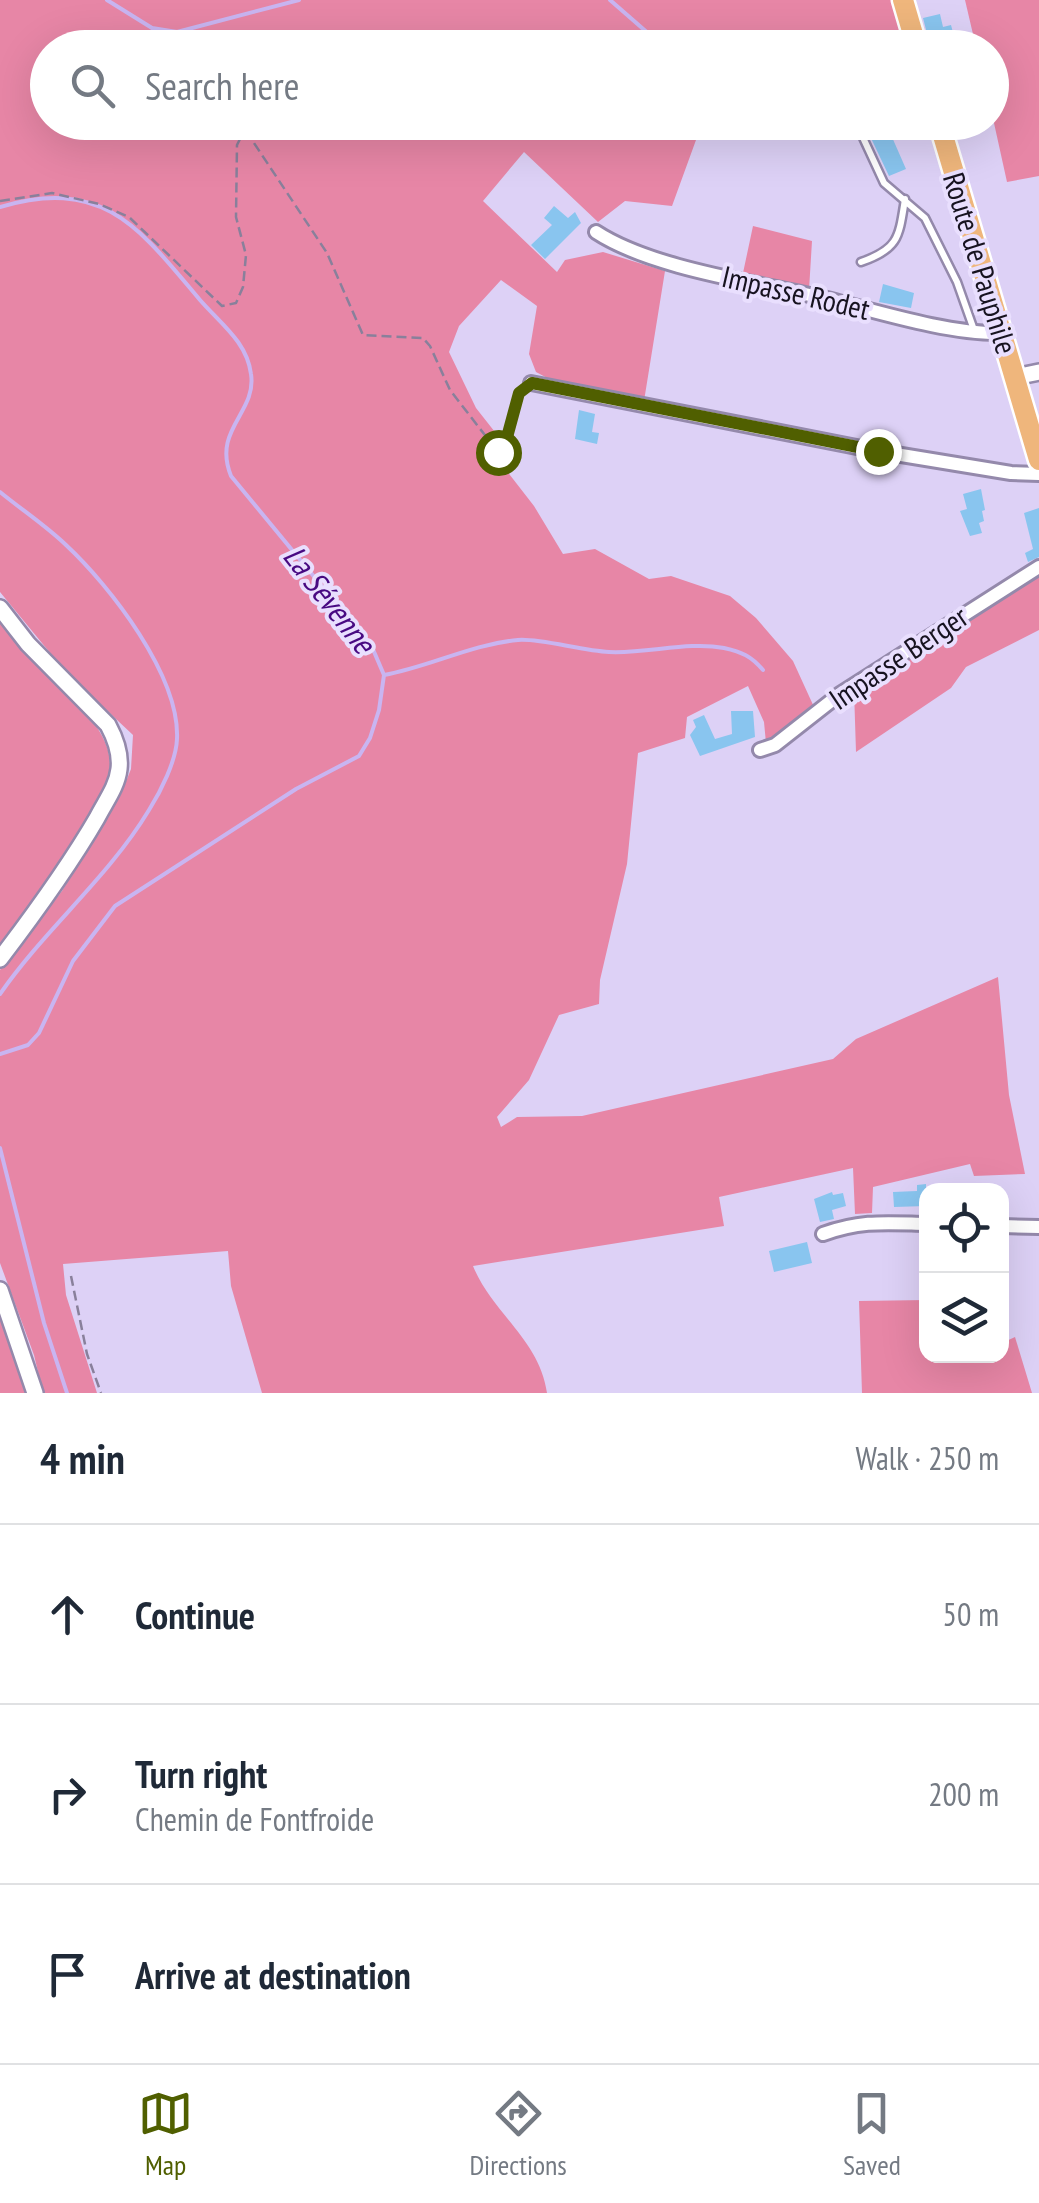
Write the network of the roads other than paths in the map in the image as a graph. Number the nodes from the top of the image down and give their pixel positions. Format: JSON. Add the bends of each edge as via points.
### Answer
{"nodes":[{"id":1,"x":904,"y":0,"type":"edge"},
{"id":2,"x":912,"y":30,"type":"edge"},
{"id":3,"x":863,"y":140,"type":"edge"},
{"id":4,"x":944,"y":140,"type":"edge"},
{"id":5,"x":905,"y":198,"type":"junction"},
{"id":6,"x":596,"y":232,"type":"dead end"},
{"id":7,"x":861,"y":262,"type":"dead end"},
{"id":8,"x":974,"y":330,"type":"junction"},
{"id":9,"x":1002,"y":333,"type":"junction"},
{"id":10,"x":1039,"y":372,"type":"edge"},
{"id":11,"x":1015,"y":377,"type":"junction"},
{"id":12,"x":532,"y":383,"type":"road end"},
{"id":13,"x":1039,"y":460,"type":"edge"},
{"id":14,"x":1039,"y":474,"type":"edge"},
{"id":15,"x":1039,"y":567,"type":"edge"},
{"id":16,"x":0,"y":608,"type":"edge"},
{"id":17,"x":760,"y":750,"type":"dead end"},
{"id":18,"x":0,"y":958,"type":"edge"},
{"id":19,"x":919,"y":1224,"type":"edge"},
{"id":20,"x":1009,"y":1226,"type":"edge"},
{"id":21,"x":1039,"y":1227,"type":"edge"},
{"id":22,"x":823,"y":1234,"type":"dead end"},
{"id":23,"x":0,"y":1290,"type":"edge"},
{"id":24,"x":35,"y":1393,"type":"edge"}],
"edges":[{"from":1,"to":2,"type":"main road"},
{"from":3,"to":5,"type":"lane","via":[[884,183]]},
{"from":4,"to":9,"type":"main road","name":"Route de Pauphile"},
{"from":5,"to":7,"type":"lane","via":[[894,244]]},
{"from":5,"to":8,"type":"lane","via":[[943,252]]},
{"from":6,"to":8,"type":"street","name":"Impasse Rodet","via":[[667,261]]},
{"from":8,"to":9,"type":"street","name":"Impasse Rodet"},
{"from":9,"to":11,"type":"main road","name":"Route de Pauphile"},
{"from":10,"to":11,"type":"street"},
{"from":11,"to":13,"type":"main road","name":"Route de Pauphile"},
{"from":12,"to":14,"type":"street","via":[[878,451]]},
{"from":15,"to":17,"type":"street","name":"Impasse Berger"},
{"from":16,"to":18,"type":"street","via":[[100,714],[120,764],[83,842]]},
{"from":19,"to":22,"type":"street","via":[[874,1221]]},
{"from":20,"to":21,"type":"street"},
{"from":23,"to":24,"type":"street"}]}
